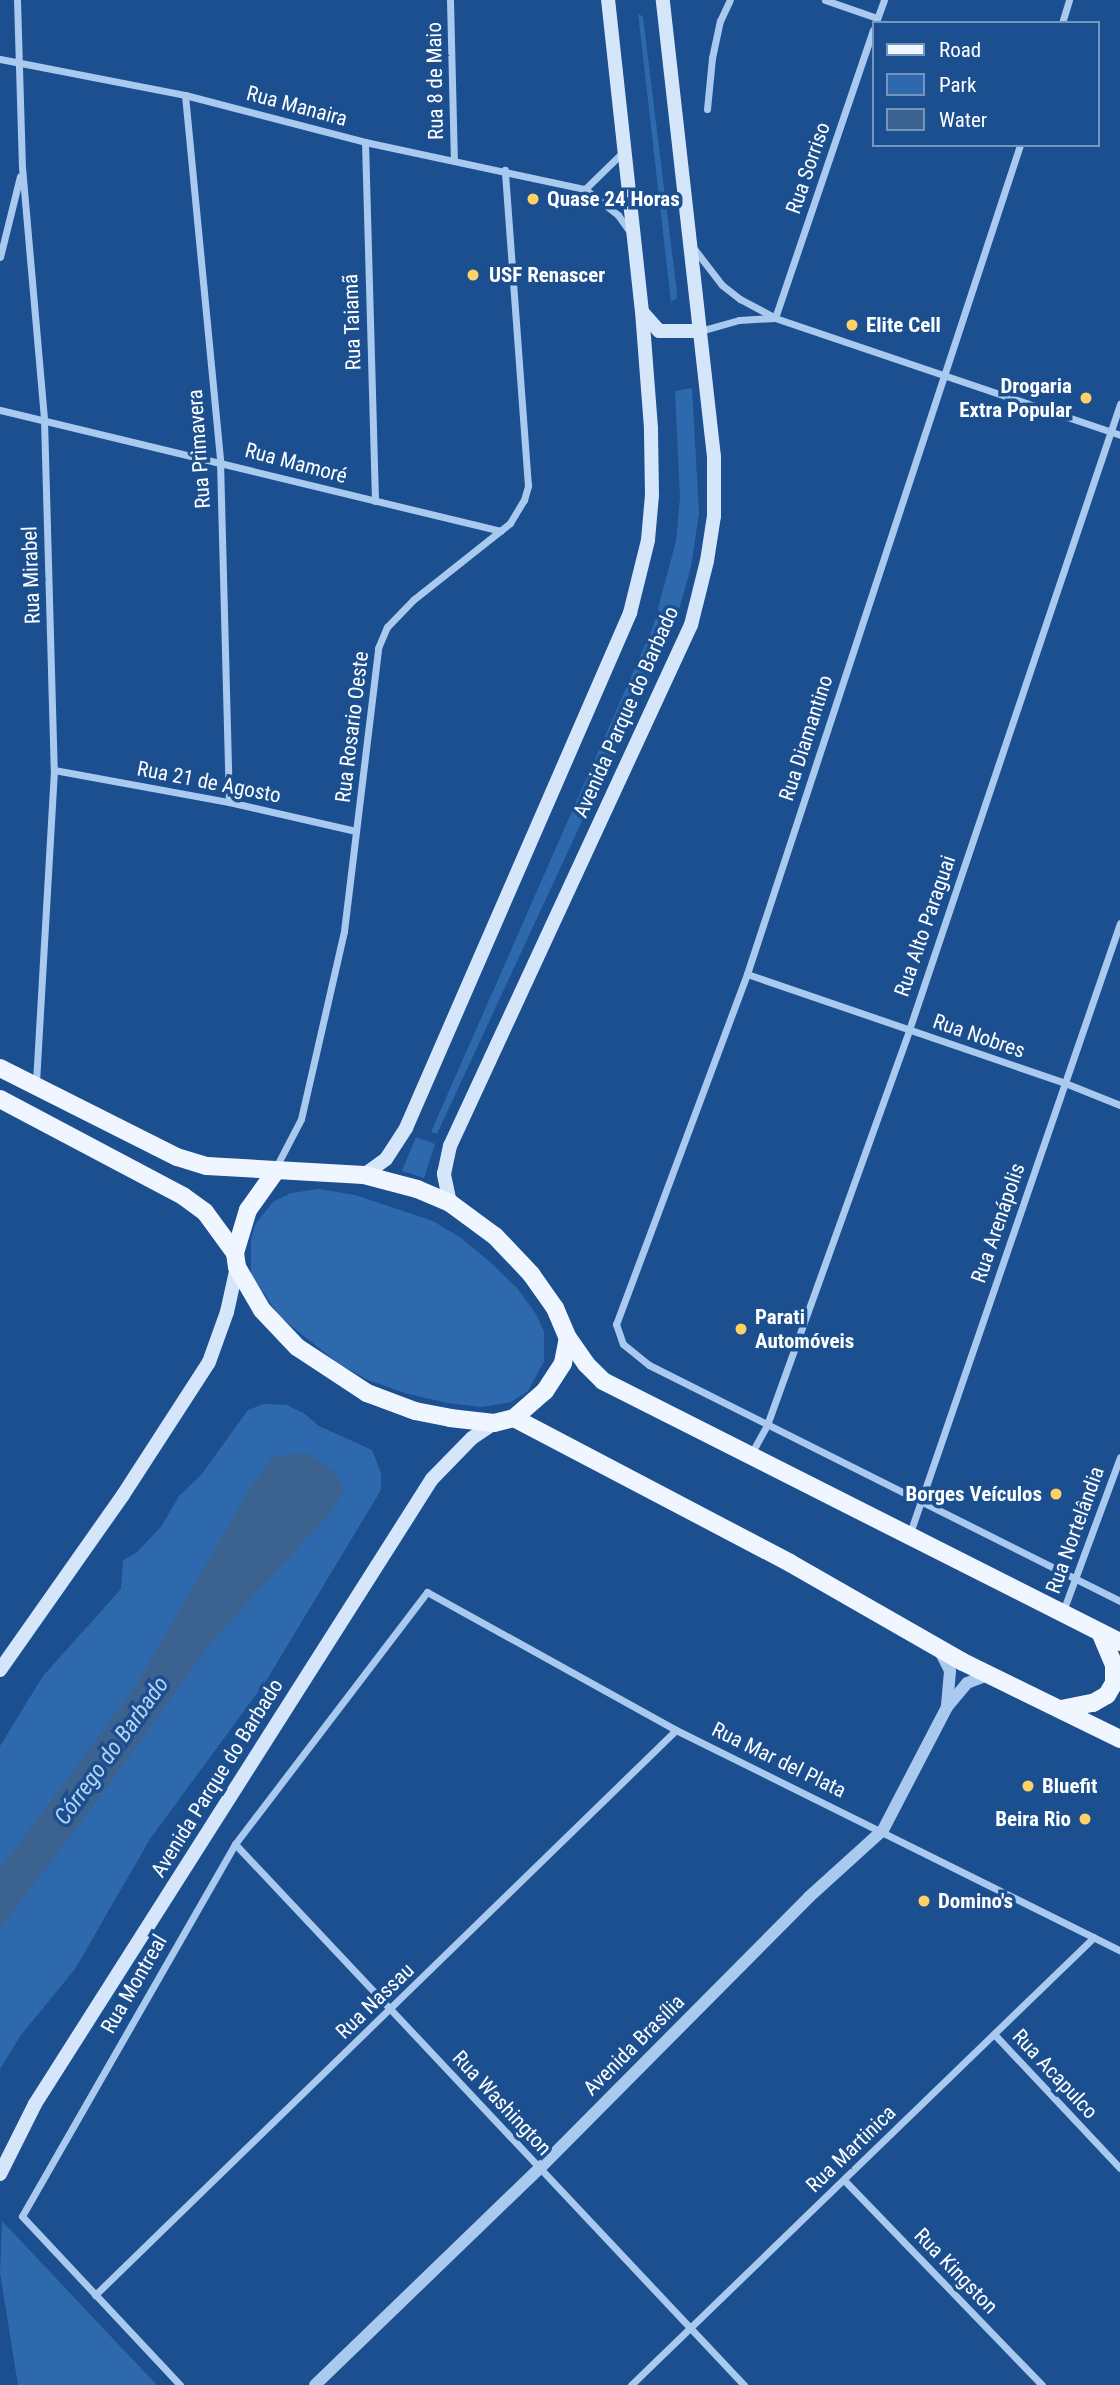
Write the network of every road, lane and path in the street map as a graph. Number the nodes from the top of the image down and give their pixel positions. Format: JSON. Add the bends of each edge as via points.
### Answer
{"nodes":[{"id":1,"x":17,"y":0,"type":"edge"},
{"id":2,"x":450,"y":0,"type":"edge"},
{"id":3,"x":663,"y":0,"type":"edge"},
{"id":4,"x":730,"y":0,"type":"edge"},
{"id":5,"x":825,"y":0,"type":"edge"},
{"id":6,"x":884,"y":0,"type":"edge"},
{"id":7,"x":1069,"y":0,"type":"edge"},
{"id":8,"x":609,"y":2,"type":"edge"},
{"id":9,"x":876,"y":20,"type":"edge"},
{"id":10,"x":1063,"y":21,"type":"edge"},
{"id":11,"x":872,"y":33,"type":"edge"},
{"id":12,"x":0,"y":59,"type":"edge"},
{"id":13,"x":20,"y":64,"type":"junction"},
{"id":14,"x":184,"y":94,"type":"junction"},
{"id":15,"x":707,"y":109,"type":"dead end"},
{"id":16,"x":365,"y":142,"type":"junction"},
{"id":17,"x":1019,"y":147,"type":"edge"},
{"id":18,"x":624,"y":152,"type":"junction"},
{"id":19,"x":454,"y":160,"type":"junction"},
{"id":20,"x":22,"y":167,"type":"junction"},
{"id":21,"x":505,"y":170,"type":"junction"},
{"id":22,"x":585,"y":189,"type":"junction"},
{"id":23,"x":632,"y":235,"type":"junction"},
{"id":24,"x":688,"y":241,"type":"junction"},
{"id":25,"x":0,"y":257,"type":"edge"},
{"id":26,"x":642,"y":312,"type":"junction"},
{"id":27,"x":775,"y":318,"type":"junction"},
{"id":28,"x":700,"y":331,"type":"junction"},
{"id":29,"x":943,"y":375,"type":"junction"},
{"id":30,"x":1120,"y":404,"type":"edge"},
{"id":31,"x":0,"y":410,"type":"edge"},
{"id":32,"x":44,"y":420,"type":"junction"},
{"id":33,"x":1111,"y":432,"type":"junction"},
{"id":34,"x":1120,"y":435,"type":"edge"},
{"id":35,"x":220,"y":461,"type":"junction"},
{"id":36,"x":375,"y":501,"type":"junction"},
{"id":37,"x":501,"y":531,"type":"junction"},
{"id":38,"x":54,"y":770,"type":"junction"},
{"id":39,"x":229,"y":802,"type":"junction"},
{"id":40,"x":356,"y":831,"type":"junction"},
{"id":41,"x":1120,"y":923,"type":"edge"},
{"id":42,"x":747,"y":974,"type":"junction"},
{"id":43,"x":909,"y":1030,"type":"junction"},
{"id":44,"x":0,"y":1068,"type":"edge"},
{"id":45,"x":1065,"y":1083,"type":"junction"},
{"id":46,"x":36,"y":1085,"type":"junction"},
{"id":47,"x":0,"y":1100,"type":"edge"},
{"id":48,"x":1120,"y":1105,"type":"edge"},
{"id":49,"x":275,"y":1172,"type":"junction"},
{"id":50,"x":364,"y":1175,"type":"junction"},
{"id":51,"x":450,"y":1203,"type":"junction"},
{"id":52,"x":236,"y":1260,"type":"junction"},
{"id":53,"x":568,"y":1338,"type":"junction"},
{"id":54,"x":514,"y":1418,"type":"junction"},
{"id":55,"x":494,"y":1423,"type":"junction"},
{"id":56,"x":767,"y":1425,"type":"junction"},
{"id":57,"x":751,"y":1454,"type":"junction"},
{"id":58,"x":1120,"y":1457,"type":"edge"},
{"id":59,"x":921,"y":1502,"type":"junction"},
{"id":60,"x":910,"y":1534,"type":"junction"},
{"id":61,"x":1074,"y":1579,"type":"junction"},
{"id":62,"x":427,"y":1592,"type":"joint"},
{"id":63,"x":1120,"y":1601,"type":"edge"},
{"id":64,"x":1062,"y":1615,"type":"junction"},
{"id":65,"x":1101,"y":1634,"type":"junction"},
{"id":66,"x":1120,"y":1642,"type":"edge"},
{"id":67,"x":936,"y":1647,"type":"junction"},
{"id":68,"x":0,"y":1670,"type":"edge"},
{"id":69,"x":994,"y":1677,"type":"junction"},
{"id":70,"x":947,"y":1707,"type":"junction"},
{"id":71,"x":1061,"y":1709,"type":"junction"},
{"id":72,"x":676,"y":1730,"type":"junction"},
{"id":73,"x":1120,"y":1739,"type":"edge"},
{"id":74,"x":883,"y":1830,"type":"junction"},
{"id":75,"x":235,"y":1844,"type":"junction"},
{"id":76,"x":1094,"y":1937,"type":"junction"},
{"id":77,"x":1120,"y":1950,"type":"edge"},
{"id":78,"x":392,"y":2010,"type":"junction"},
{"id":79,"x":994,"y":2034,"type":"junction"},
{"id":80,"x":540,"y":2168,"type":"junction"},
{"id":81,"x":1120,"y":2168,"type":"edge"},
{"id":82,"x":0,"y":2174,"type":"edge"},
{"id":83,"x":844,"y":2180,"type":"junction"},
{"id":84,"x":95,"y":2295,"type":"junction"},
{"id":85,"x":690,"y":2327,"type":"junction"},
{"id":86,"x":180,"y":2385,"type":"edge"},
{"id":87,"x":315,"y":2385,"type":"edge"},
{"id":88,"x":631,"y":2385,"type":"edge"},
{"id":89,"x":744,"y":2385,"type":"edge"},
{"id":90,"x":1042,"y":2385,"type":"edge"}],
"edges":[{"from":1,"to":13,"type":"street","name":"Rua Mirabel"},
{"from":2,"to":19,"type":"street","name":"Rua 8 de Maio"},
{"from":3,"to":24,"type":"main road","name":"Avenida Parque do Barbado"},
{"from":4,"to":15,"type":"street","via":[[712,58]]},
{"from":5,"to":9,"type":"street"},
{"from":6,"to":9,"type":"street"},
{"from":7,"to":10,"type":"street"},
{"from":8,"to":18,"type":"main road","name":"Avenida Parque do Barbado"},
{"from":11,"to":27,"type":"street","name":"Rua Sorriso"},
{"from":12,"to":13,"type":"street","name":"Rua Manaira"},
{"from":13,"to":14,"type":"street","name":"Rua Manaira"},
{"from":13,"to":20,"type":"street","name":"Rua Mirabel"},
{"from":14,"to":16,"type":"street","name":"Rua Manaira"},
{"from":14,"to":35,"type":"street","name":"Rua Primavera"},
{"from":16,"to":19,"type":"street","name":"Rua Manaira"},
{"from":16,"to":36,"type":"street","name":"Rua Taiamã"},
{"from":17,"to":29,"type":"street","name":"Rua Diamantino"},
{"from":18,"to":22,"type":"street"},
{"from":18,"to":23,"type":"main road","name":"Avenida Parque do Barbado"},
{"from":19,"to":21,"type":"street","name":"Rua Manaira"},
{"from":20,"to":25,"type":"street"},
{"from":20,"to":32,"type":"street","name":"Rua Mirabel"},
{"from":21,"to":22,"type":"street","name":"Rua Manaira"},
{"from":21,"to":37,"type":"street","name":"Rua Rosario Oeste","via":[[528,474],[524,500]]},
{"from":22,"to":23,"type":"street","name":"Rua Manaira","via":[[618,215]]},
{"from":23,"to":26,"type":"main road","name":"Avenida Parque do Barbado"},
{"from":24,"to":27,"type":"street","via":[[723,285]]},
{"from":24,"to":28,"type":"main road","name":"Avenida Parque do Barbado"},
{"from":26,"to":28,"type":"main road","via":[[659,331]]},
{"from":26,"to":50,"type":"main road","name":"Avenida Parque do Barbado","via":[[652,495],[649,540],[630,613],[406,1128],[386,1159]]},
{"from":27,"to":28,"type":"street","via":[[739,320]]},
{"from":27,"to":29,"type":"street"},
{"from":28,"to":51,"type":"main road","name":"Avenida Parque do Barbado","via":[[714,457],[714,516],[691,625],[453,1139],[444,1174]]},
{"from":29,"to":33,"type":"street"},
{"from":29,"to":42,"type":"street","name":"Rua Diamantino"},
{"from":30,"to":33,"type":"street","name":"Rua Alto Paraguai"},
{"from":31,"to":32,"type":"street","name":"Rua Mamoré"},
{"from":32,"to":35,"type":"street","name":"Rua Mamoré"},
{"from":32,"to":38,"type":"street","name":"Rua Mirabel"},
{"from":33,"to":34,"type":"street"},
{"from":33,"to":43,"type":"street","name":"Rua Alto Paraguai"},
{"from":35,"to":36,"type":"street","name":"Rua Mamoré"},
{"from":35,"to":39,"type":"street","name":"Rua Primavera"},
{"from":36,"to":37,"type":"street","name":"Rua Mamoré"},
{"from":37,"to":40,"type":"street","name":"Rua Rosario Oeste","via":[[413,600],[387,627],[378,648]]},
{"from":38,"to":39,"type":"street","name":"Rua 21 de Agosto"},
{"from":38,"to":46,"type":"street","name":"Rua Mirabel"},
{"from":39,"to":40,"type":"street","name":"Rua 21 de Agosto"},
{"from":40,"to":49,"type":"street","name":"Rua Rosario Oeste","via":[[344,931],[316,1065],[297,1130]]},
{"from":41,"to":45,"type":"street","name":"Rua Arenápolis"},
{"from":42,"to":43,"type":"street","name":"Rua Nobres"},
{"from":42,"to":56,"type":"street","name":"Rua Diamantino","via":[[617,1316],[619,1338],[637,1358]]},
{"from":43,"to":45,"type":"street","name":"Rua Nobres"},
{"from":43,"to":56,"type":"street","name":"Rua Alto Paraguai"},
{"from":44,"to":46,"type":"main road"},
{"from":45,"to":48,"type":"street","name":"Rua Nobres"},
{"from":45,"to":59,"type":"street","name":"Rua Arenápolis"},
{"from":46,"to":49,"type":"main road","via":[[177,1157],[207,1166]]},
{"from":47,"to":52,"type":"main road","via":[[183,1196],[205,1212]]},
{"from":49,"to":50,"type":"main road"},
{"from":49,"to":52,"type":"main road","via":[[248,1210]]},
{"from":50,"to":51,"type":"main road"},
{"from":51,"to":53,"type":"main road","via":[[495,1236],[531,1274],[555,1308]]},
{"from":52,"to":55,"type":"main road","via":[[262,1310],[296,1347],[336,1376],[415,1411]]},
{"from":52,"to":68,"type":"main road","via":[[227,1312],[209,1362],[130,1485]]},
{"from":53,"to":54,"type":"main road","via":[[564,1363],[545,1391]]},
{"from":53,"to":57,"type":"main road","via":[[603,1381]]},
{"from":54,"to":55,"type":"main road"},
{"from":54,"to":67,"type":"main road","via":[[790,1563]]},
{"from":55,"to":82,"type":"main road","name":"Avenida Parque do Barbado","via":[[472,1438],[432,1479],[34,2104]]},
{"from":56,"to":57,"type":"street","name":"Rua Alto Paraguai"},
{"from":56,"to":59,"type":"street"},
{"from":57,"to":60,"type":"main road"},
{"from":58,"to":61,"type":"street","name":"Rua Nortelândia"},
{"from":59,"to":60,"type":"street","name":"Rua Arenápolis"},
{"from":59,"to":61,"type":"street"},
{"from":60,"to":64,"type":"main road"},
{"from":61,"to":63,"type":"street"},
{"from":61,"to":64,"type":"street","name":"Rua Nortelândia"},
{"from":62,"to":72,"type":"street","name":"Rua Mar del Plata"},
{"from":62,"to":75,"type":"street","name":"Rua Montreal"},
{"from":64,"to":65,"type":"main road"},
{"from":65,"to":66,"type":"main road"},
{"from":65,"to":71,"type":"main road","via":[[1114,1665],[1114,1683],[1107,1695],[1093,1703]]},
{"from":67,"to":69,"type":"main road"},
{"from":67,"to":70,"type":"street","name":"Avenida Brasília","via":[[950,1671]]},
{"from":69,"to":70,"type":"street","name":"Avenida Brasília","via":[[967,1684]]},
{"from":69,"to":71,"type":"main road"},
{"from":70,"to":74,"type":"street","name":"Avenida Brasília"},
{"from":71,"to":73,"type":"main road"},
{"from":72,"to":74,"type":"street","name":"Rua Mar del Plata"},
{"from":72,"to":78,"type":"street","name":"Rua Nassau"},
{"from":74,"to":76,"type":"street","name":"Rua Mar del Plata"},
{"from":74,"to":80,"type":"street","name":"Avenida Brasília","via":[[808,1897]]},
{"from":75,"to":78,"type":"street","name":"Rua Washington"},
{"from":75,"to":84,"type":"street","name":"Rua Montreal","via":[[22,2217]]},
{"from":76,"to":77,"type":"street","name":"Rua Mar del Plata"},
{"from":76,"to":79,"type":"street","name":"Rua Martinica"},
{"from":78,"to":80,"type":"street","name":"Rua Washington"},
{"from":78,"to":84,"type":"street","name":"Rua Nassau"},
{"from":79,"to":81,"type":"street","name":"Rua Acapulco"},
{"from":79,"to":83,"type":"street","name":"Rua Martinica"},
{"from":80,"to":85,"type":"street","name":"Rua Washington"},
{"from":80,"to":87,"type":"street","name":"Avenida Brasília"},
{"from":83,"to":85,"type":"street","name":"Rua Martinica"},
{"from":83,"to":90,"type":"street","name":"Rua Kingston"},
{"from":84,"to":86,"type":"street","name":"Rua Montreal"},
{"from":85,"to":88,"type":"street","name":"Rua Martinica"},
{"from":85,"to":89,"type":"street","name":"Rua Washington"}]}
